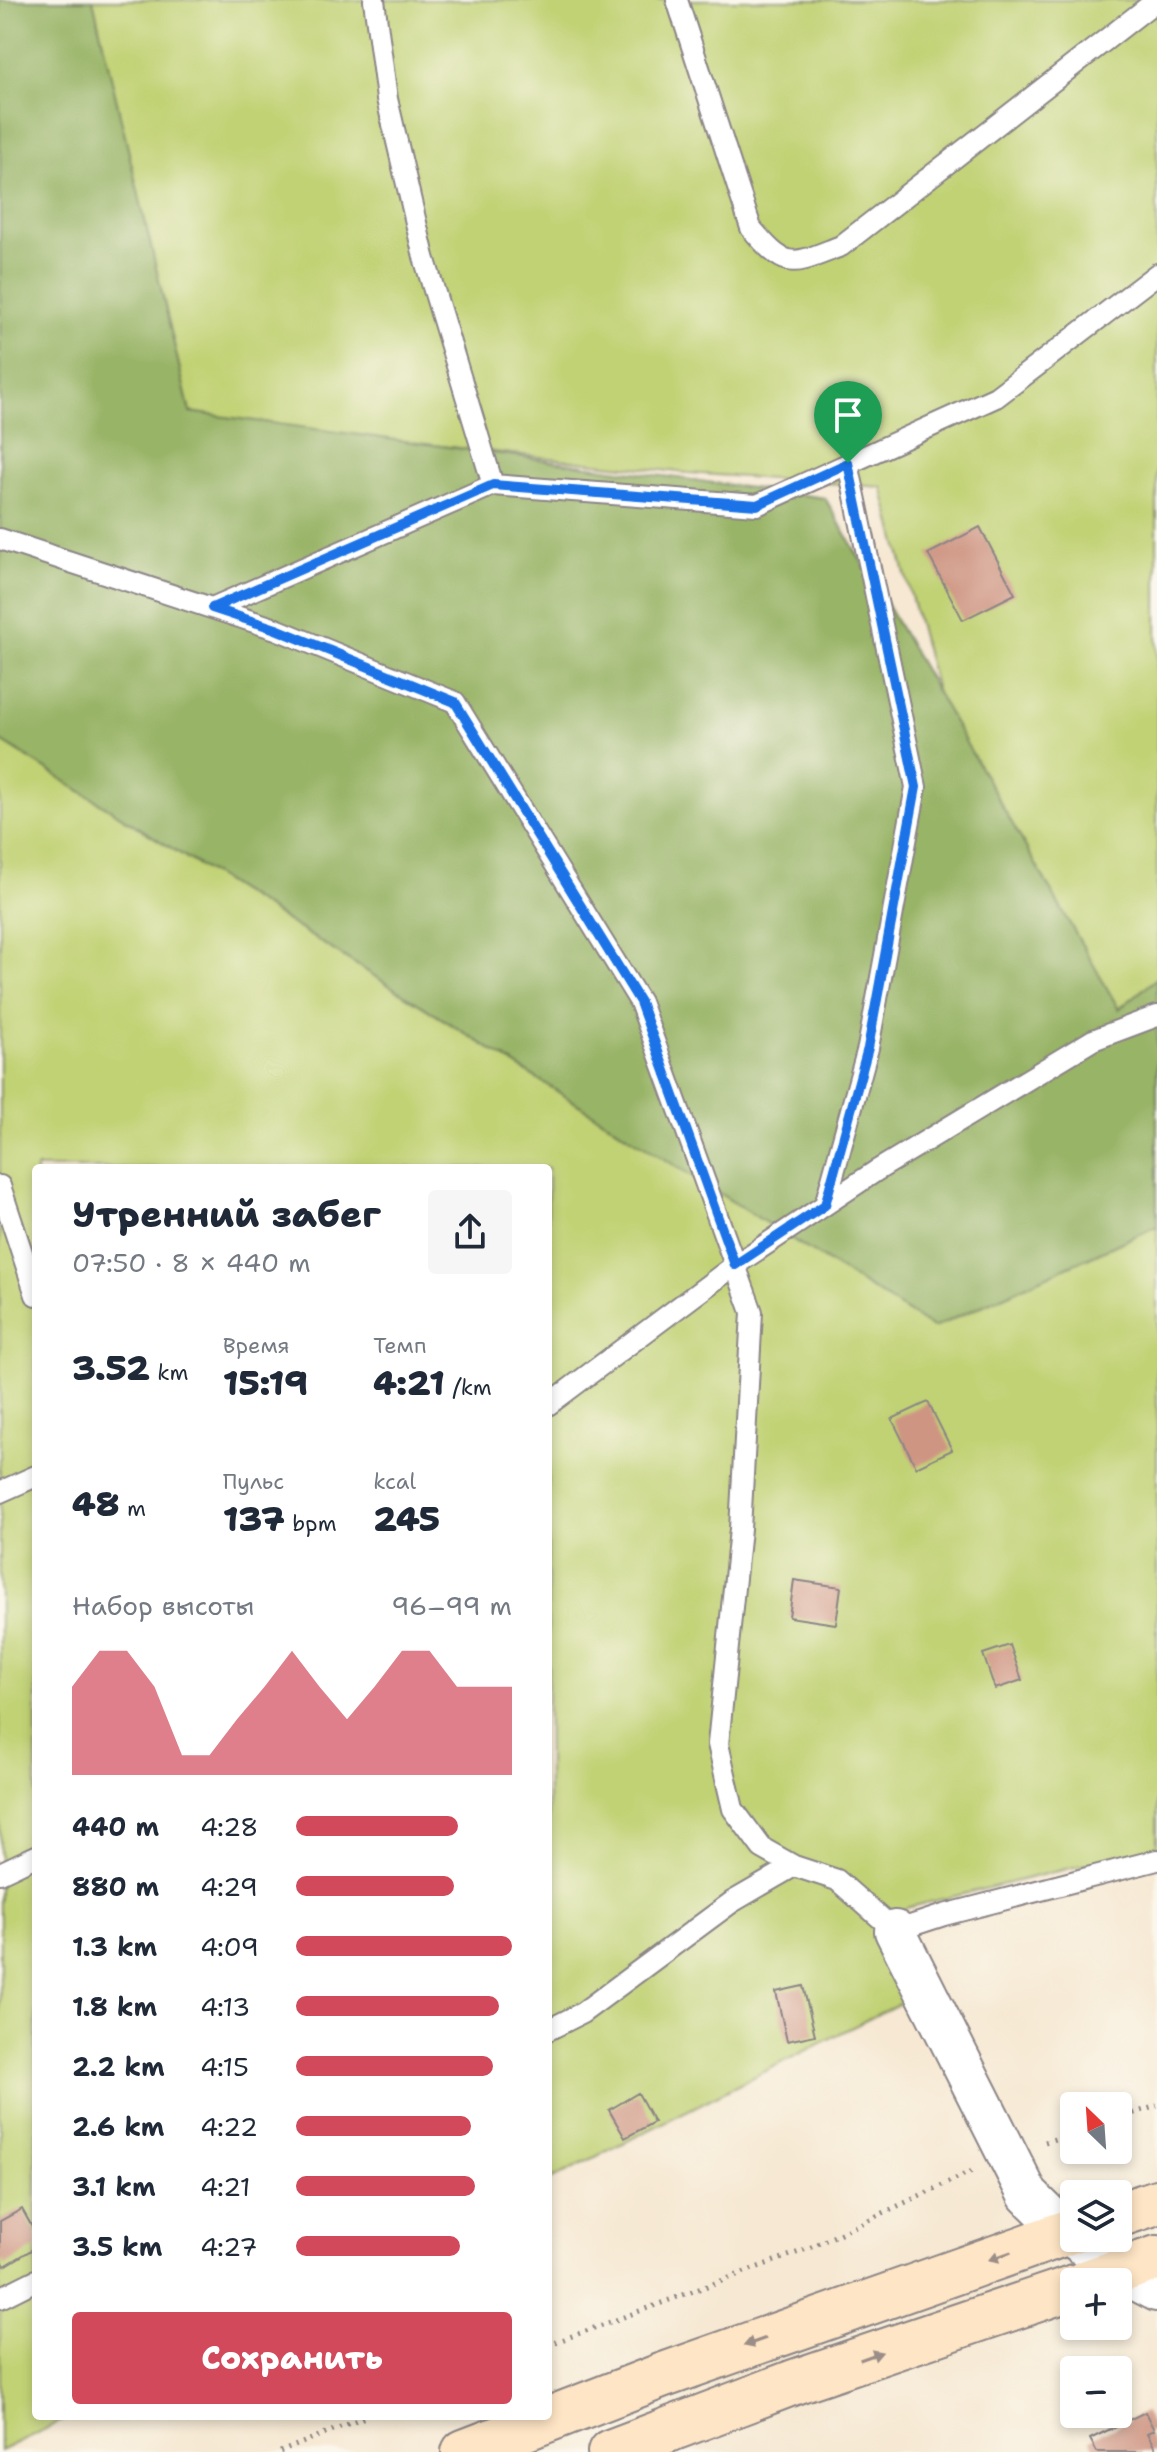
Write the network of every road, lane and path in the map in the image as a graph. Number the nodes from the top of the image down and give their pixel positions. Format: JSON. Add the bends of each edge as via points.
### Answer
{"nodes":[{"id":1,"x":374,"y":0,"type":"edge"},
{"id":2,"x":677,"y":0,"type":"edge"},
{"id":3,"x":1157,"y":0,"type":"edge"},
{"id":4,"x":1157,"y":274,"type":"edge"},
{"id":5,"x":848,"y":463,"type":"junction"},
{"id":6,"x":493,"y":485,"type":"junction"},
{"id":7,"x":0,"y":539,"type":"edge"},
{"id":8,"x":212,"y":608,"type":"junction"},
{"id":9,"x":1157,"y":1016,"type":"edge"},
{"id":10,"x":0,"y":1186,"type":"edge"},
{"id":11,"x":825,"y":1205,"type":"junction"},
{"id":12,"x":735,"y":1265,"type":"junction"},
{"id":13,"x":32,"y":1283,"type":"edge"},
{"id":14,"x":552,"y":1402,"type":"edge"},
{"id":15,"x":32,"y":1478,"type":"edge"},
{"id":16,"x":0,"y":1492,"type":"edge"},
{"id":17,"x":32,"y":1858,"type":"edge"},
{"id":18,"x":1157,"y":1860,"type":"edge"},
{"id":19,"x":794,"y":1866,"type":"junction"},
{"id":20,"x":0,"y":1873,"type":"edge"},
{"id":21,"x":895,"y":1931,"type":"junction"},
{"id":22,"x":552,"y":2028,"type":"edge"},
{"id":23,"x":1157,"y":2106,"type":"edge"},
{"id":24,"x":1132,"y":2114,"type":"edge"},
{"id":25,"x":1060,"y":2138,"type":"edge"},
{"id":26,"x":1007,"y":2155,"type":"junction"},
{"id":27,"x":1157,"y":2202,"type":"edge"},
{"id":28,"x":1132,"y":2210,"type":"edge"},
{"id":29,"x":1060,"y":2222,"type":"edge"},
{"id":30,"x":1060,"y":2235,"type":"edge"},
{"id":31,"x":1097,"y":2252,"type":"edge"},
{"id":32,"x":1118,"y":2268,"type":"edge"},
{"id":33,"x":1132,"y":2276,"type":"edge"},
{"id":34,"x":32,"y":2282,"type":"edge"},
{"id":35,"x":1157,"y":2291,"type":"edge"},
{"id":36,"x":1060,"y":2292,"type":"edge"},
{"id":37,"x":0,"y":2298,"type":"edge"},
{"id":38,"x":552,"y":2344,"type":"edge"},
{"id":39,"x":552,"y":2418,"type":"edge"},
{"id":40,"x":357,"y":2420,"type":"edge"},
{"id":41,"x":547,"y":2420,"type":"edge"},
{"id":42,"x":280,"y":2452,"type":"edge"},
{"id":43,"x":464,"y":2452,"type":"edge"},
{"id":44,"x":610,"y":2452,"type":"edge"}],
"edges":[{"from":1,"to":6,"type":"lane","via":[[387,99],[424,257]]},
{"from":2,"to":3,"type":"lane","via":[[751,228],[775,256],[799,262],[841,246]]},
{"from":4,"to":5,"type":"lane","via":[[996,397]]},
{"from":5,"to":6,"type":"lane","via":[[757,505]]},
{"from":5,"to":11,"type":"lane","via":[[916,787],[868,1048]]},
{"from":6,"to":8,"type":"lane"},
{"from":7,"to":8,"type":"lane"},
{"from":8,"to":12,"type":"lane","via":[[455,702],[640,1002]]},
{"from":9,"to":11,"type":"lane","via":[[1093,1040]]},
{"from":10,"to":13,"type":"lane"},
{"from":11,"to":12,"type":"lane"},
{"from":12,"to":14,"type":"lane"},
{"from":12,"to":19,"type":"lane","via":[[752,1312],[740,1529],[718,1744],[733,1809],[762,1848]]},
{"from":15,"to":16,"type":"lane"},
{"from":17,"to":20,"type":"lane"},
{"from":18,"to":21,"type":"lane"},
{"from":19,"to":21,"type":"lane","via":[[837,1880]]},
{"from":19,"to":22,"type":"lane","via":[[732,1902],[582,2013]]},
{"from":21,"to":26,"type":"street"},
{"from":23,"to":24,"type":"path"},
{"from":25,"to":26,"type":"path"},
{"from":26,"to":29,"type":"street","via":[[1028,2195]]},
{"from":26,"to":38,"type":"path","via":[[807,2249]]},
{"from":27,"to":28,"type":"main road"},
{"from":30,"to":39,"type":"main road","one_way":true},
{"from":31,"to":32,"type":"street"},
{"from":33,"to":35,"type":"street"},
{"from":34,"to":37,"type":"lane"},
{"from":44,"to":36,"type":"main road","one_way":true,"via":[[797,2381]]},
{"from":40,"to":42,"type":"path"},
{"from":41,"to":43,"type":"main road","one_way":true}]}
